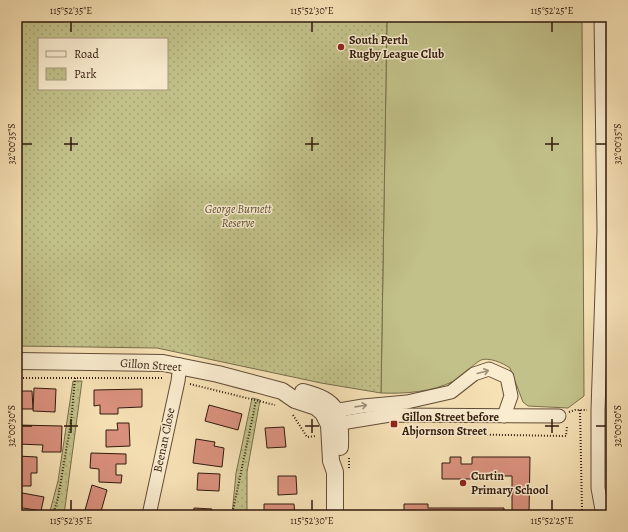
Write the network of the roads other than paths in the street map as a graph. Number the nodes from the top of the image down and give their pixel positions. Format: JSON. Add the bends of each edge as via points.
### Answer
{"nodes":[{"id":1,"x":601,"y":17,"type":"edge"},
{"id":2,"x":607,"y":232,"type":"edge"},
{"id":3,"x":17,"y":361,"type":"edge"},
{"id":4,"x":180,"y":365,"type":"junction"},
{"id":5,"x":563,"y":415,"type":"road end"},
{"id":6,"x":504,"y":416,"type":"junction"},
{"id":7,"x":329,"y":421,"type":"junction"},
{"id":8,"x":605,"y":506,"type":"edge"},
{"id":9,"x":149,"y":515,"type":"edge"},
{"id":10,"x":335,"y":515,"type":"edge"}],
"edges":[{"from":1,"to":2,"type":"street"},
{"from":2,"to":8,"type":"street","via":[[598,410],[598,488]]},
{"from":3,"to":4,"type":"street","name":"Gillon Street","via":[[143,362]]},
{"from":4,"to":7,"type":"street","name":"Gillon Street","via":[[260,385],[279,398],[295,400],[316,408]]},
{"from":4,"to":9,"type":"street","name":"Beenan Close"},
{"from":5,"to":6,"type":"street"},
{"from":6,"to":7,"type":"street","via":[[390,415]]},
{"from":7,"to":6,"type":"street","one_way":true,"via":[[363,406],[407,402],[451,392],[474,374],[489,370],[507,377],[511,396]]},
{"from":7,"to":10,"type":"street","via":[[342,471]]}]}
